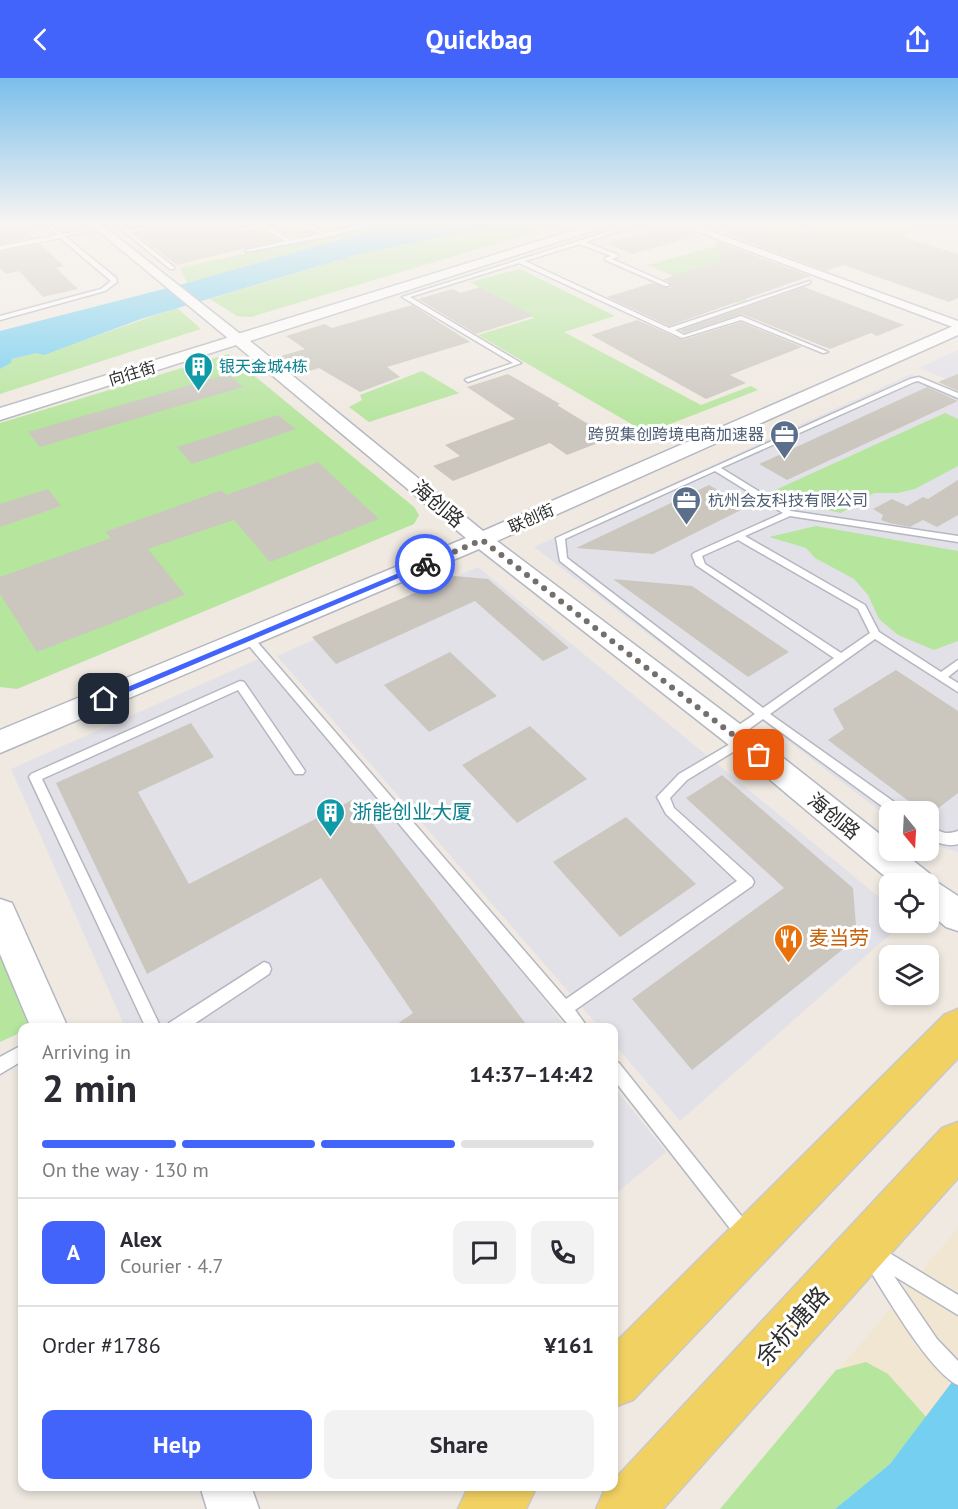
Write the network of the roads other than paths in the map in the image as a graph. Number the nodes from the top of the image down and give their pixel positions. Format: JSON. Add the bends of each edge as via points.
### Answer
{"nodes":[{"id":1,"x":100,"y":291,"type":"edge"},
{"id":2,"x":175,"y":291,"type":"edge"},
{"id":3,"x":369,"y":291,"type":"edge"},
{"id":4,"x":373,"y":291,"type":"edge"},
{"id":5,"x":425,"y":291,"type":"edge"},
{"id":6,"x":584,"y":291,"type":"edge"},
{"id":7,"x":783,"y":291,"type":"edge"},
{"id":8,"x":861,"y":291,"type":"edge"},
{"id":9,"x":0,"y":318,"type":"edge"},
{"id":10,"x":958,"y":327,"type":"edge"},
{"id":11,"x":669,"y":330,"type":"junction"},
{"id":12,"x":229,"y":332,"type":"junction"},
{"id":13,"x":825,"y":352,"type":"dead end"},
{"id":14,"x":468,"y":380,"type":"dead end"},
{"id":15,"x":958,"y":396,"type":"edge"},
{"id":16,"x":0,"y":414,"type":"edge"},
{"id":17,"x":715,"y":468,"type":"junction"},
{"id":18,"x":789,"y":513,"type":"junction"},
{"id":19,"x":738,"y":536,"type":"junction"},
{"id":20,"x":958,"y":539,"type":"edge"},
{"id":21,"x":482,"y":540,"type":"junction"},
{"id":22,"x":875,"y":634,"type":"junction"},
{"id":23,"x":249,"y":639,"type":"junction"},
{"id":24,"x":842,"y":658,"type":"junction"},
{"id":25,"x":958,"y":664,"type":"edge"},
{"id":26,"x":941,"y":677,"type":"junction"},
{"id":27,"x":958,"y":688,"type":"edge"},
{"id":28,"x":763,"y":714,"type":"junction"},
{"id":29,"x":738,"y":737,"type":"junction"},
{"id":30,"x":0,"y":742,"type":"edge"},
{"id":31,"x":299,"y":771,"type":"dead end"},
{"id":32,"x":885,"y":801,"type":"edge"},
{"id":33,"x":958,"y":836,"type":"edge"},
{"id":34,"x":939,"y":838,"type":"edge"},
{"id":35,"x":905,"y":873,"type":"edge"},
{"id":36,"x":939,"y":901,"type":"edge"},
{"id":37,"x":0,"y":914,"type":"edge"},
{"id":38,"x":958,"y":916,"type":"edge"},
{"id":39,"x":264,"y":969,"type":"dead end"},
{"id":40,"x":566,"y":1008,"type":"junction"},
{"id":41,"x":48,"y":1023,"type":"edge"},
{"id":42,"x":152,"y":1023,"type":"edge"},
{"id":43,"x":182,"y":1023,"type":"edge"},
{"id":44,"x":577,"y":1023,"type":"edge"},
{"id":45,"x":958,"y":1029,"type":"edge"},
{"id":46,"x":18,"y":1055,"type":"edge"},
{"id":47,"x":0,"y":1066,"type":"edge"},
{"id":48,"x":618,"y":1073,"type":"edge"},
{"id":49,"x":958,"y":1144,"type":"edge"},
{"id":50,"x":752,"y":1242,"type":"junction"},
{"id":51,"x":865,"y":1246,"type":"junction"},
{"id":52,"x":958,"y":1306,"type":"edge"},
{"id":53,"x":958,"y":1376,"type":"edge"},
{"id":54,"x":618,"y":1377,"type":"edge"},
{"id":55,"x":227,"y":1491,"type":"edge"},
{"id":56,"x":504,"y":1491,"type":"edge"},
{"id":57,"x":233,"y":1509,"type":"edge"},
{"id":58,"x":487,"y":1509,"type":"edge"},
{"id":59,"x":625,"y":1509,"type":"edge"}],
"edges":[{"from":1,"to":9,"type":"lane"},
{"from":2,"to":12,"type":"street"},
{"from":3,"to":12,"type":"street","name":"向往街"},
{"from":4,"to":12,"type":"street","name":"向往街"},
{"from":5,"to":14,"type":"lane","via":[[405,297],[518,363]]},
{"from":6,"to":11,"type":"lane"},
{"from":7,"to":11,"type":"lane"},
{"from":8,"to":10,"type":"street"},
{"from":10,"to":21,"type":"street","name":"联创街"},
{"from":11,"to":13,"type":"lane","via":[[684,337],[741,318]]},
{"from":12,"to":16,"type":"street","name":"向往街"},
{"from":12,"to":21,"type":"street","name":"海创路"},
{"from":15,"to":17,"type":"lane","via":[[919,379],[912,380]]},
{"from":17,"to":18,"type":"lane"},
{"from":17,"to":28,"type":"lane","via":[[560,538],[561,548],[563,558],[584,576]]},
{"from":18,"to":19,"type":"lane"},
{"from":18,"to":20,"type":"lane"},
{"from":19,"to":22,"type":"lane","via":[[862,608]]},
{"from":19,"to":24,"type":"lane","via":[[697,555],[701,565]]},
{"from":21,"to":23,"type":"street","name":"联创街"},
{"from":21,"to":29,"type":"street","name":"海创路"},
{"from":22,"to":24,"type":"lane"},
{"from":22,"to":26,"type":"lane"},
{"from":23,"to":30,"type":"street","name":"联创街"},
{"from":23,"to":40,"type":"lane"},
{"from":24,"to":28,"type":"lane"},
{"from":25,"to":26,"type":"lane"},
{"from":26,"to":27,"type":"lane"},
{"from":28,"to":29,"type":"lane"},
{"from":28,"to":32,"type":"lane"},
{"from":29,"to":35,"type":"street","name":"海创路"},
{"from":29,"to":40,"type":"lane","via":[[663,796],[670,811],[747,882]]},
{"from":31,"to":42,"type":"lane","via":[[240,685],[34,777]]},
{"from":33,"to":34,"type":"lane","via":[[954,840]]},
{"from":36,"to":38,"type":"street"},
{"from":37,"to":41,"type":"street"},
{"from":39,"to":43,"type":"lane"},
{"from":40,"to":44,"type":"lane"},
{"from":45,"to":50,"type":"main road"},
{"from":46,"to":47,"type":"lane"},
{"from":48,"to":50,"type":"lane"},
{"from":49,"to":51,"type":"main road","name":"余杭塘路"},
{"from":50,"to":54,"type":"main road"},
{"from":51,"to":52,"type":"lane"},
{"from":51,"to":53,"type":"lane","via":[[930,1346]]},
{"from":51,"to":59,"type":"main road","name":"余杭塘路"},
{"from":55,"to":57,"type":"street"},
{"from":56,"to":58,"type":"main road"}]}
